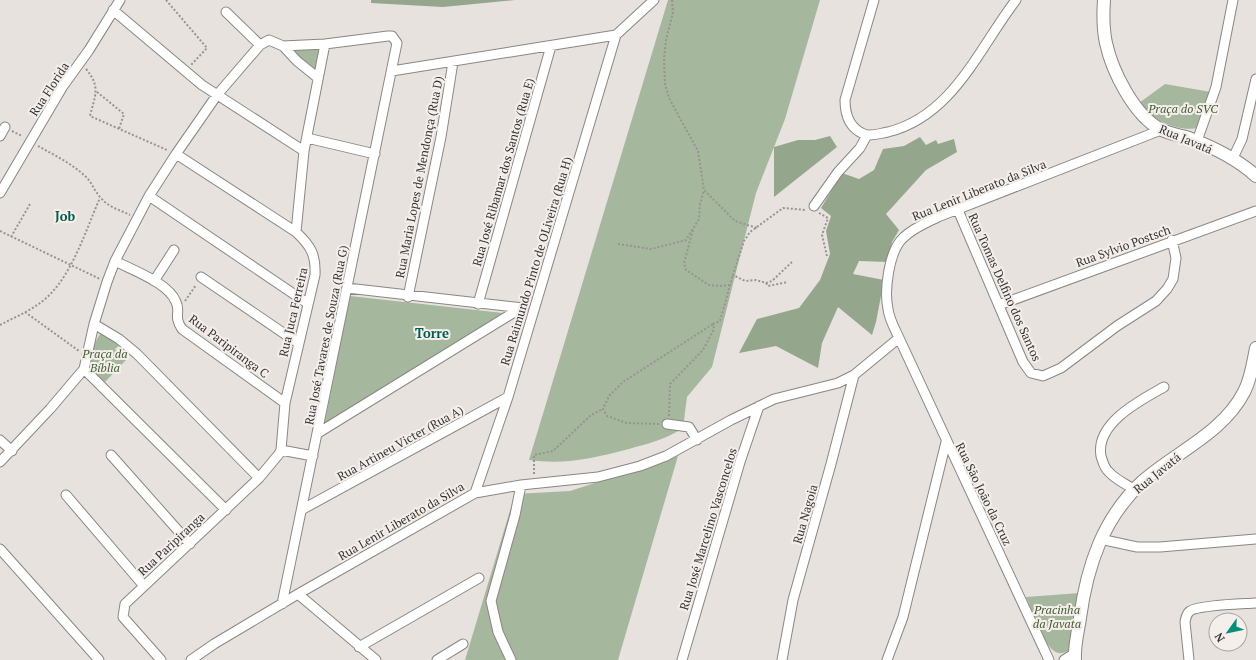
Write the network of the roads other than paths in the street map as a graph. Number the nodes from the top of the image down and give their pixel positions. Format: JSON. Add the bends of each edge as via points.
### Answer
{"nodes":[{"id":1,"x":120,"y":0,"type":"edge"},
{"id":2,"x":654,"y":0,"type":"edge"},
{"id":3,"x":874,"y":0,"type":"edge"},
{"id":4,"x":1016,"y":0,"type":"edge"},
{"id":5,"x":1104,"y":0,"type":"edge"},
{"id":6,"x":1233,"y":0,"type":"edge"},
{"id":7,"x":113,"y":10,"type":"junction"},
{"id":8,"x":226,"y":12,"type":"dead end"},
{"id":9,"x":616,"y":35,"type":"junction"},
{"id":10,"x":279,"y":44,"type":"junction"},
{"id":11,"x":325,"y":44,"type":"junction"},
{"id":12,"x":260,"y":45,"type":"junction"},
{"id":13,"x":551,"y":46,"type":"junction"},
{"id":14,"x":453,"y":62,"type":"junction"},
{"id":15,"x":392,"y":71,"type":"junction"},
{"id":16,"x":318,"y":78,"type":"junction"},
{"id":17,"x":1256,"y":79,"type":"edge"},
{"id":18,"x":217,"y":95,"type":"junction"},
{"id":19,"x":5,"y":127,"type":"road end"},
{"id":20,"x":1161,"y":130,"type":"junction"},
{"id":21,"x":0,"y":136,"type":"edge"},
{"id":22,"x":867,"y":136,"type":"junction"},
{"id":23,"x":307,"y":138,"type":"junction"},
{"id":24,"x":1197,"y":141,"type":"junction"},
{"id":25,"x":304,"y":151,"type":"junction"},
{"id":26,"x":176,"y":154,"type":"junction"},
{"id":27,"x":375,"y":154,"type":"junction"},
{"id":28,"x":1233,"y":158,"type":"junction"},
{"id":29,"x":1256,"y":176,"type":"edge"},
{"id":30,"x":0,"y":193,"type":"edge"},
{"id":31,"x":149,"y":196,"type":"junction"},
{"id":32,"x":814,"y":206,"type":"dead end"},
{"id":33,"x":958,"y":210,"type":"junction"},
{"id":34,"x":1256,"y":211,"type":"edge"},
{"id":35,"x":296,"y":232,"type":"junction"},
{"id":36,"x":1172,"y":240,"type":"junction"},
{"id":37,"x":174,"y":250,"type":"dead end"},
{"id":38,"x":115,"y":261,"type":"junction"},
{"id":39,"x":201,"y":277,"type":"road end"},
{"id":40,"x":154,"y":281,"type":"junction"},
{"id":41,"x":347,"y":288,"type":"junction"},
{"id":42,"x":408,"y":297,"type":"junction"},
{"id":43,"x":307,"y":303,"type":"junction"},
{"id":44,"x":478,"y":304,"type":"junction"},
{"id":45,"x":999,"y":305,"type":"junction"},
{"id":46,"x":521,"y":308,"type":"junction"},
{"id":47,"x":534,"y":310,"type":"junction"},
{"id":48,"x":94,"y":324,"type":"junction"},
{"id":49,"x":898,"y":338,"type":"junction"},
{"id":50,"x":298,"y":343,"type":"junction"},
{"id":51,"x":1256,"y":348,"type":"edge"},
{"id":52,"x":84,"y":369,"type":"junction"},
{"id":53,"x":854,"y":374,"type":"junction"},
{"id":54,"x":1164,"y":387,"type":"dead end"},
{"id":55,"x":508,"y":397,"type":"junction"},
{"id":56,"x":285,"y":403,"type":"junction"},
{"id":57,"x":759,"y":406,"type":"junction"},
{"id":58,"x":668,"y":424,"type":"road end"},
{"id":59,"x":318,"y":432,"type":"junction"},
{"id":60,"x":0,"y":440,"type":"edge"},
{"id":61,"x":697,"y":440,"type":"junction"},
{"id":62,"x":946,"y":442,"type":"junction"},
{"id":63,"x":281,"y":450,"type":"junction"},
{"id":64,"x":12,"y":451,"type":"junction"},
{"id":65,"x":111,"y":456,"type":"dead end"},
{"id":66,"x":313,"y":456,"type":"junction"},
{"id":67,"x":0,"y":462,"type":"edge"},
{"id":68,"x":259,"y":478,"type":"junction"},
{"id":69,"x":521,"y":485,"type":"junction"},
{"id":70,"x":1135,"y":490,"type":"junction"},
{"id":71,"x":475,"y":493,"type":"junction"},
{"id":72,"x":66,"y":495,"type":"dead end"},
{"id":73,"x":303,"y":509,"type":"junction"},
{"id":74,"x":226,"y":510,"type":"junction"},
{"id":75,"x":1256,"y":539,"type":"edge"},
{"id":76,"x":1100,"y":540,"type":"junction"},
{"id":77,"x":190,"y":544,"type":"junction"},
{"id":78,"x":0,"y":549,"type":"edge"},
{"id":79,"x":479,"y":578,"type":"dead end"},
{"id":80,"x":144,"y":586,"type":"junction"},
{"id":81,"x":298,"y":594,"type":"junction"},
{"id":82,"x":1256,"y":603,"type":"edge"},
{"id":83,"x":282,"y":604,"type":"junction"},
{"id":84,"x":463,"y":644,"type":"dead end"},
{"id":85,"x":359,"y":647,"type":"junction"},
{"id":86,"x":1075,"y":656,"type":"edge"},
{"id":87,"x":99,"y":660,"type":"edge"},
{"id":88,"x":161,"y":660,"type":"edge"},
{"id":89,"x":191,"y":660,"type":"edge"},
{"id":90,"x":376,"y":660,"type":"edge"},
{"id":91,"x":437,"y":660,"type":"edge"},
{"id":92,"x":511,"y":660,"type":"edge"},
{"id":93,"x":682,"y":660,"type":"edge"},
{"id":94,"x":782,"y":660,"type":"edge"},
{"id":95,"x":887,"y":660,"type":"edge"},
{"id":96,"x":1050,"y":660,"type":"edge"},
{"id":97,"x":1064,"y":660,"type":"edge"},
{"id":98,"x":1189,"y":660,"type":"edge"}],
"edges":[{"from":1,"to":7,"type":"street","name":"Rua Florida"},
{"from":2,"to":9,"type":"street"},
{"from":3,"to":22,"type":"street","via":[[845,110],[848,120],[859,132]]},
{"from":4,"to":22,"type":"street","via":[[970,68],[940,103],[928,113],[902,127]]},
{"from":5,"to":20,"type":"street","name":"Rua Javatá","via":[[1103,24],[1112,62],[1133,101],[1146,119]]},
{"from":6,"to":24,"type":"street","via":[[1216,87]]},
{"from":7,"to":18,"type":"street"},
{"from":7,"to":30,"type":"street","name":"Rua Florida","via":[[63,86]]},
{"from":8,"to":12,"type":"street"},
{"from":9,"to":13,"type":"street"},
{"from":9,"to":47,"type":"street","name":"Rua Raimundo Pinto de OLiveira (Rua H)"},
{"from":10,"to":11,"type":"street"},
{"from":10,"to":12,"type":"street","via":[[269,40]]},
{"from":10,"to":16,"type":"street"},
{"from":11,"to":15,"type":"street","name":"Rua José Tavares de Souza (Rua G)","via":[[392,36],[397,43]]},
{"from":11,"to":16,"type":"street"},
{"from":12,"to":18,"type":"street"},
{"from":13,"to":14,"type":"street"},
{"from":13,"to":44,"type":"street","name":"Rua José Ribamar dos Santos (Rua E)"},
{"from":14,"to":15,"type":"street"},
{"from":14,"to":42,"type":"street","name":"Rua Maria Lopes de Mendonça (Rua D)","via":[[441,137]]},
{"from":15,"to":27,"type":"street","name":"Rua José Tavares de Souza (Rua G)"},
{"from":16,"to":23,"type":"street"},
{"from":17,"to":28,"type":"street","via":[[1242,139]]},
{"from":18,"to":25,"type":"street"},
{"from":18,"to":26,"type":"street"},
{"from":19,"to":21,"type":"street"},
{"from":20,"to":24,"type":"street","name":"Rua Javatá"},
{"from":20,"to":33,"type":"street","name":"Rua Lenir Liberato da Silva"},
{"from":22,"to":32,"type":"street"},
{"from":23,"to":25,"type":"street"},
{"from":23,"to":27,"type":"street"},
{"from":24,"to":28,"type":"street","name":"Rua Javatá"},
{"from":25,"to":35,"type":"street"},
{"from":26,"to":31,"type":"street"},
{"from":26,"to":35,"type":"street","name":"Rua Juca Ferreira"},
{"from":27,"to":41,"type":"street","name":"Rua José Tavares de Souza (Rua G)"},
{"from":28,"to":29,"type":"street","name":"Rua Javatá"},
{"from":31,"to":38,"type":"street"},
{"from":31,"to":43,"type":"street"},
{"from":33,"to":45,"type":"street","name":"Rua Tomas Delfino dos Santos"},
{"from":33,"to":49,"type":"street","name":"Rua Lenir Liberato da Silva","via":[[910,232],[895,248],[889,277],[888,309]]},
{"from":34,"to":36,"type":"street","name":"Rua Sylvio Postsch"},
{"from":35,"to":43,"type":"street","name":"Rua Juca Ferreira","via":[[306,241],[316,262]]},
{"from":36,"to":45,"type":"street","name":"Rua Sylvio Postsch"},
{"from":36,"to":45,"type":"street","name":"Rua Tomas Delfino dos Santos","via":[[1176,258],[1173,279],[1167,289],[1156,301],[1050,374],[1036,375],[1026,367]]},
{"from":37,"to":40,"type":"street"},
{"from":38,"to":40,"type":"street","name":"Rua Paripiranga C"},
{"from":38,"to":48,"type":"street"},
{"from":39,"to":50,"type":"street"},
{"from":40,"to":56,"type":"street","name":"Rua Paripiranga C","via":[[173,296],[177,306],[177,322],[182,329]]},
{"from":41,"to":42,"type":"street"},
{"from":41,"to":59,"type":"street","name":"Rua José Tavares de Souza (Rua G)"},
{"from":42,"to":44,"type":"street"},
{"from":43,"to":50,"type":"street","name":"Rua Juca Ferreira"},
{"from":44,"to":46,"type":"street"},
{"from":46,"to":47,"type":"street"},
{"from":46,"to":59,"type":"street"},
{"from":47,"to":55,"type":"street","name":"Rua Raimundo Pinto de OLiveira (Rua H)"},
{"from":48,"to":52,"type":"street"},
{"from":48,"to":68,"type":"street","via":[[119,339],[136,354]]},
{"from":49,"to":53,"type":"street","name":"Rua Lenir Liberato da Silva"},
{"from":49,"to":62,"type":"street","name":"Rua São João da Cruz"},
{"from":50,"to":56,"type":"street","name":"Rua Juca Ferreira"},
{"from":51,"to":70,"type":"street","name":"Rua Javatá","via":[[1244,392],[1232,409],[1202,438],[1159,468]]},
{"from":52,"to":64,"type":"street"},
{"from":52,"to":74,"type":"street"},
{"from":53,"to":57,"type":"street","name":"Rua Lenir Liberato da Silva","via":[[838,383],[788,395]]},
{"from":53,"to":94,"type":"street","name":"Rua Nagoia","via":[[832,464],[793,600]]},
{"from":54,"to":70,"type":"street","via":[[1137,402],[1114,420],[1100,448],[1108,472]]},
{"from":55,"to":71,"type":"street","name":"Rua Raimundo Pinto de OLiveira (Rua H)"},
{"from":55,"to":73,"type":"street","name":"Rua Artineu Victer (Rua A)"},
{"from":56,"to":63,"type":"street","name":"Rua Juca Ferreira"},
{"from":57,"to":61,"type":"street","name":"Rua Lenir Liberato da Silva"},
{"from":57,"to":93,"type":"street","name":"Rua José Marcelino Vasconcelos"},
{"from":58,"to":61,"type":"street","via":[[689,427]]},
{"from":59,"to":66,"type":"street","name":"Rua José Tavares de Souza (Rua G)"},
{"from":60,"to":64,"type":"street"},
{"from":61,"to":69,"type":"street","name":"Rua Lenir Liberato da Silva","via":[[666,456],[598,477]]},
{"from":62,"to":95,"type":"street","via":[[903,617]]},
{"from":62,"to":96,"type":"street","name":"Rua São João da Cruz"},
{"from":63,"to":66,"type":"street"},
{"from":63,"to":68,"type":"street","name":"Rua Paripiranga"},
{"from":64,"to":67,"type":"street"},
{"from":65,"to":77,"type":"street"},
{"from":66,"to":73,"type":"street","name":"Rua José Tavares de Souza (Rua G)"},
{"from":68,"to":74,"type":"street","name":"Rua Paripiranga"},
{"from":69,"to":71,"type":"street","name":"Rua Lenir Liberato da Silva"},
{"from":69,"to":92,"type":"street","via":[[491,600],[498,632]]},
{"from":70,"to":76,"type":"street","name":"Rua Javatá","via":[[1118,509]]},
{"from":71,"to":81,"type":"street","name":"Rua Lenir Liberato da Silva"},
{"from":72,"to":80,"type":"street"},
{"from":73,"to":83,"type":"street","name":"Rua José Tavares de Souza (Rua G)"},
{"from":74,"to":77,"type":"street","name":"Rua Paripiranga"},
{"from":75,"to":76,"type":"street","via":[[1160,547],[1137,547]]},
{"from":76,"to":86,"type":"street","name":"Rua Javatá","via":[[1084,587]]},
{"from":77,"to":80,"type":"street","name":"Rua Paripiranga"},
{"from":78,"to":87,"type":"street"},
{"from":79,"to":85,"type":"street"},
{"from":80,"to":88,"type":"street","name":"Rua Paripiranga","via":[[125,604],[123,617]]},
{"from":81,"to":83,"type":"street","name":"Rua Lenir Liberato da Silva"},
{"from":81,"to":85,"type":"street"},
{"from":82,"to":98,"type":"street","via":[[1204,607],[1191,611],[1185,622]]},
{"from":83,"to":89,"type":"street","name":"Rua Lenir Liberato da Silva"},
{"from":84,"to":91,"type":"street"},
{"from":85,"to":90,"type":"street"},
{"from":86,"to":97,"type":"street"}]}
